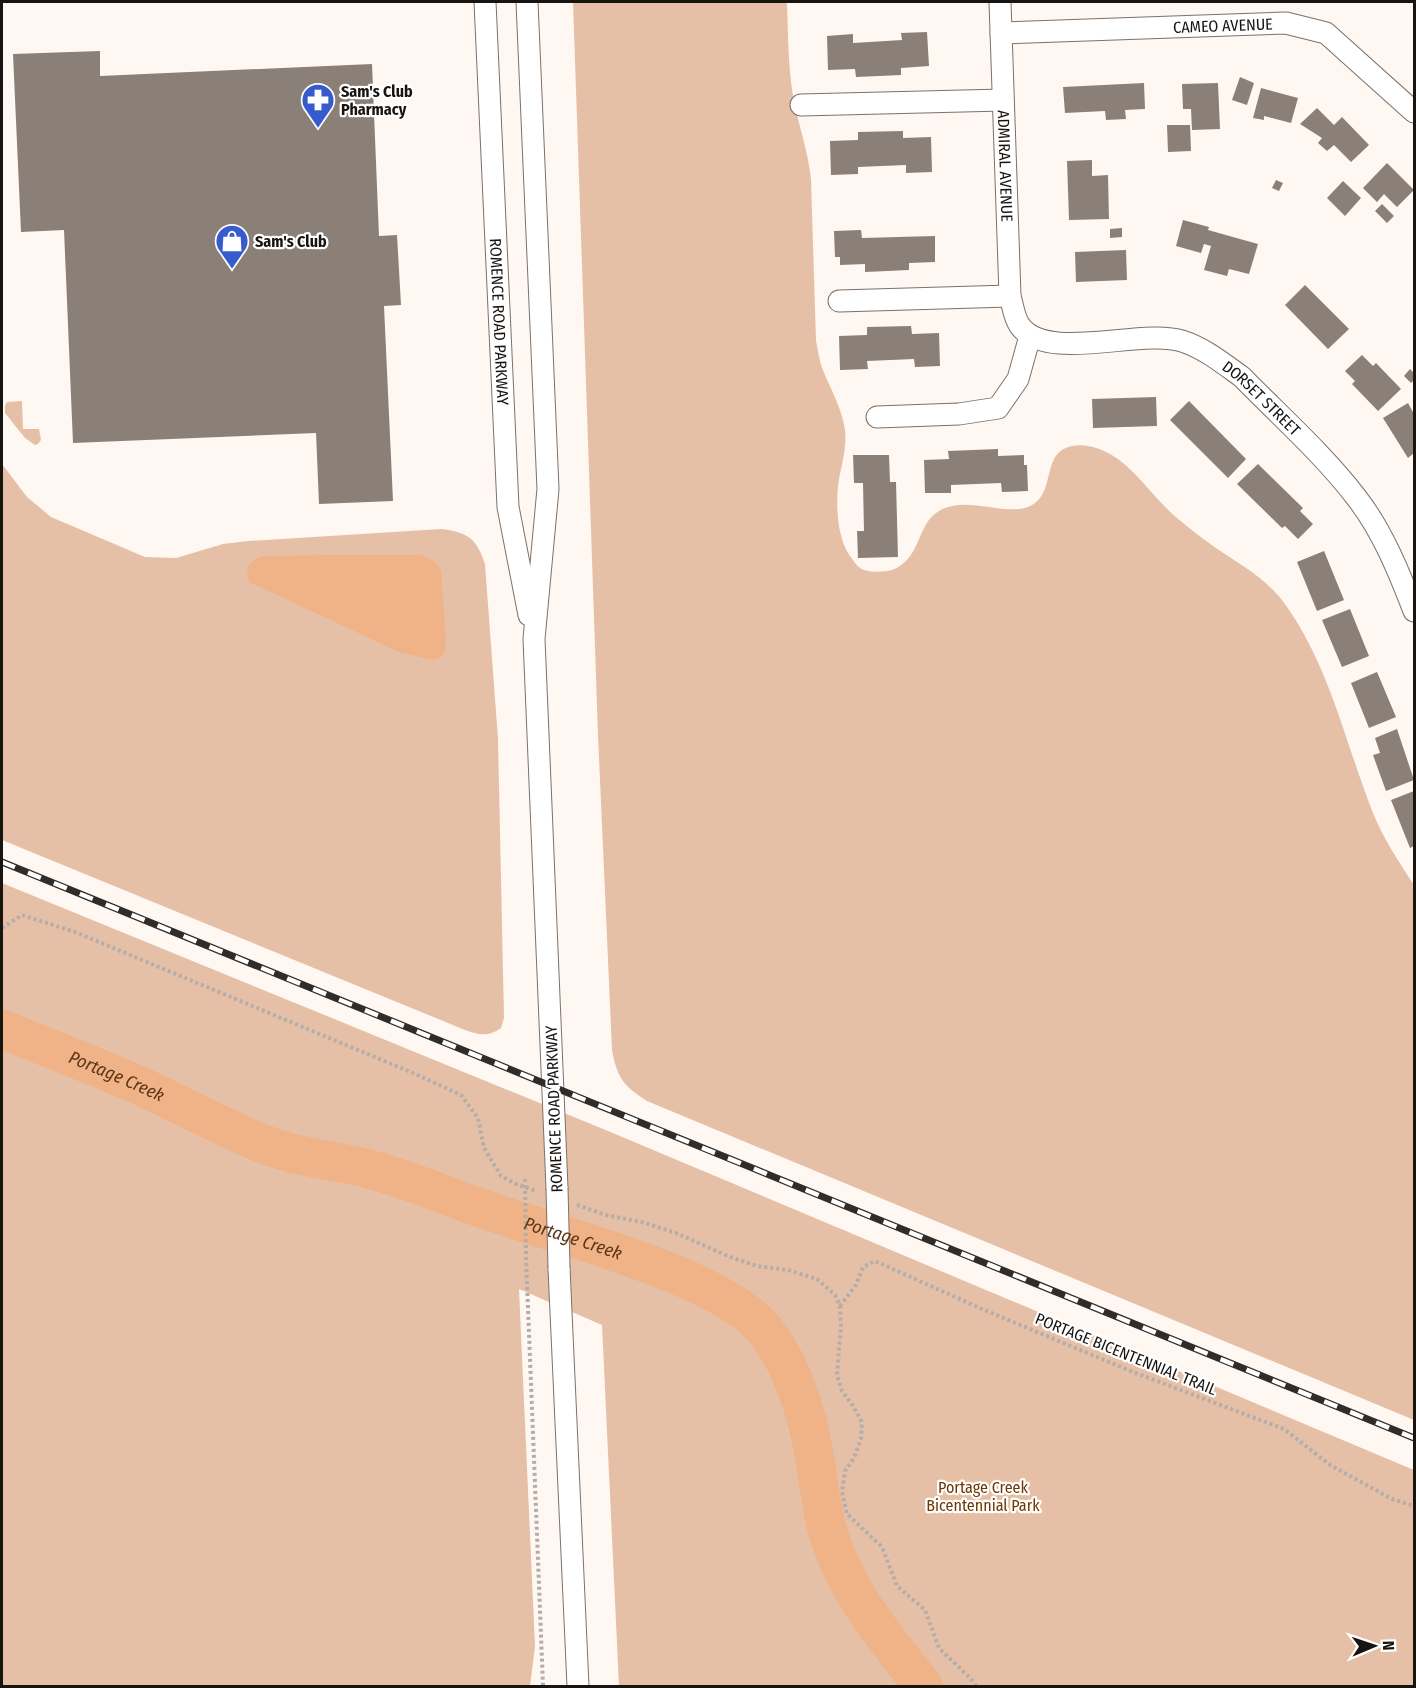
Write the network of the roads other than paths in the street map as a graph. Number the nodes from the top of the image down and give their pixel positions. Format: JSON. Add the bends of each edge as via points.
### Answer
{"nodes":[{"id":1,"x":485,"y":2,"type":"edge"},
{"id":2,"x":527,"y":2,"type":"edge"},
{"id":3,"x":1000,"y":2,"type":"edge"},
{"id":4,"x":1001,"y":33,"type":"junction"},
{"id":5,"x":1003,"y":100,"type":"junction"},
{"id":6,"x":801,"y":105,"type":"dead end"},
{"id":7,"x":1414,"y":112,"type":"edge"},
{"id":8,"x":1010,"y":296,"type":"junction"},
{"id":9,"x":839,"y":301,"type":"dead end"},
{"id":10,"x":1025,"y":331,"type":"junction"},
{"id":11,"x":877,"y":417,"type":"dead end"},
{"id":12,"x":1414,"y":611,"type":"edge"},
{"id":13,"x":534,"y":639,"type":"junction"},
{"id":14,"x":578,"y":1686,"type":"edge"}],
"edges":[{"from":1,"to":13,"type":"street","name":"ROMENCE ROAD PARKWAY","via":[[508,507]]},
{"from":2,"to":13,"type":"street","name":"ROMENCE ROAD PARKWAY","via":[[548,489]]},
{"from":3,"to":4,"type":"street","name":"ADMIRAL AVENUE"},
{"from":4,"to":5,"type":"street","name":"ADMIRAL AVENUE"},
{"from":4,"to":7,"type":"street","name":"CAMEO AVENUE","via":[[1286,23],[1308,27],[1326,33],[1346,49]]},
{"from":5,"to":6,"type":"street"},
{"from":5,"to":8,"type":"street","name":"ADMIRAL AVENUE"},
{"from":8,"to":9,"type":"street"},
{"from":8,"to":10,"type":"street","name":"ADMIRAL AVENUE"},
{"from":10,"to":11,"type":"street","via":[[1018,380],[998,408],[959,414]]},
{"from":10,"to":12,"type":"street","name":"DORSET STREET","via":[[1041,341],[1059,344],[1163,338],[1181,341],[1225,364],[1357,498],[1388,551]]},
{"from":13,"to":14,"type":"street","name":"ROMENCE ROAD PARKWAY","bridge":true}]}
